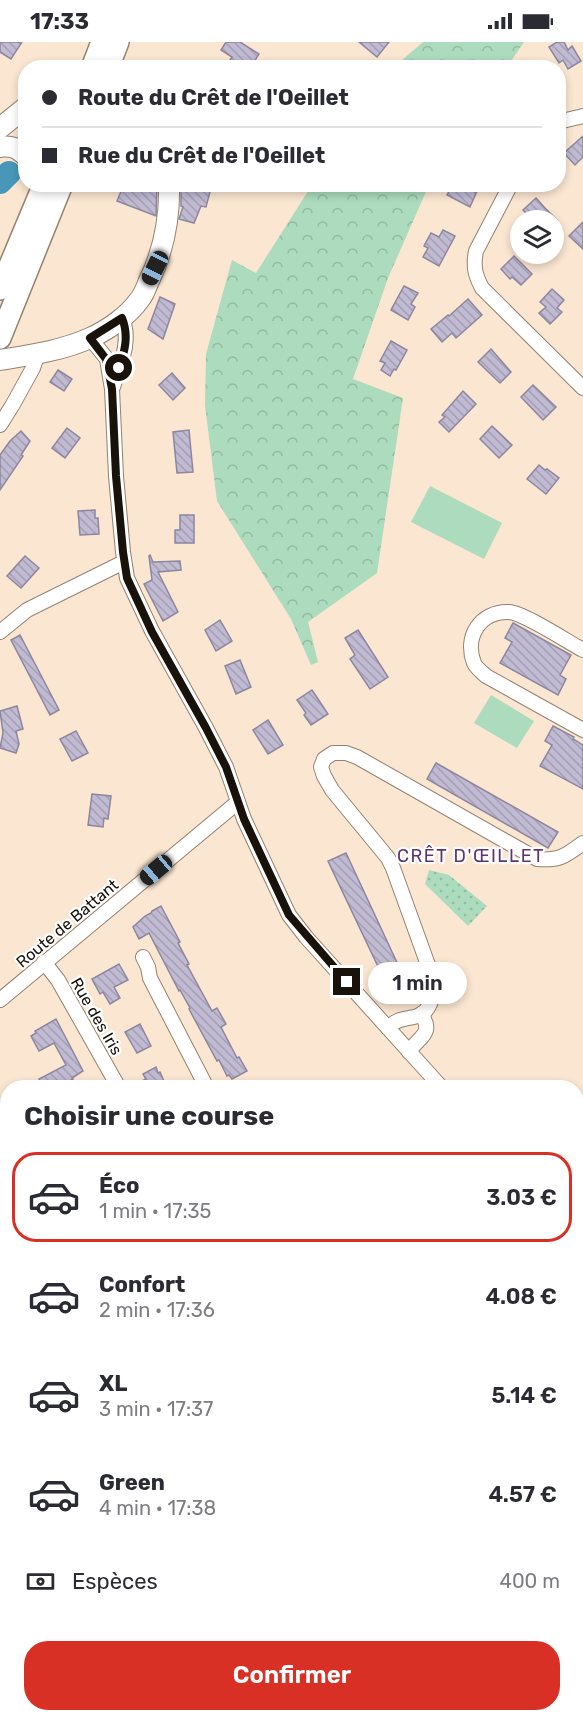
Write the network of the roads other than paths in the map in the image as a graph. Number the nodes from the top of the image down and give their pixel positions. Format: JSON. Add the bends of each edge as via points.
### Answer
{"nodes":[{"id":1,"x":102,"y":42,"type":"edge"},
{"id":2,"x":118,"y":42,"type":"edge"},
{"id":3,"x":95,"y":60,"type":"edge"},
{"id":4,"x":111,"y":60,"type":"edge"},
{"id":5,"x":18,"y":113,"type":"edge"},
{"id":6,"x":583,"y":116,"type":"edge"},
{"id":7,"x":566,"y":120,"type":"edge"},
{"id":8,"x":0,"y":128,"type":"edge"},
{"id":9,"x":0,"y":147,"type":"edge"},
{"id":10,"x":18,"y":150,"type":"edge"},
{"id":11,"x":29,"y":192,"type":"edge"},
{"id":12,"x":41,"y":192,"type":"edge"},
{"id":13,"x":59,"y":192,"type":"edge"},
{"id":14,"x":168,"y":192,"type":"edge"},
{"id":15,"x":507,"y":192,"type":"edge"},
{"id":16,"x":0,"y":279,"type":"edge"},
{"id":17,"x":0,"y":289,"type":"edge"},
{"id":18,"x":122,"y":318,"type":"junction"},
{"id":19,"x":0,"y":338,"type":"edge"},
{"id":20,"x":90,"y":338,"type":"junction"},
{"id":21,"x":32,"y":355,"type":"junction"},
{"id":22,"x":0,"y":360,"type":"edge"},
{"id":23,"x":583,"y":388,"type":"edge"},
{"id":24,"x":112,"y":389,"type":"junction"},
{"id":25,"x":0,"y":425,"type":"edge"},
{"id":26,"x":124,"y":562,"type":"junction"},
{"id":27,"x":0,"y":632,"type":"edge"},
{"id":28,"x":583,"y":650,"type":"edge"},
{"id":29,"x":583,"y":730,"type":"edge"},
{"id":30,"x":238,"y":802,"type":"junction"},
{"id":31,"x":583,"y":843,"type":"edge"},
{"id":32,"x":143,"y":957,"type":"dead end"},
{"id":33,"x":44,"y":962,"type":"junction"},
{"id":34,"x":0,"y":1000,"type":"edge"},
{"id":35,"x":421,"y":1014,"type":"junction"},
{"id":36,"x":388,"y":1028,"type":"junction"},
{"id":37,"x":409,"y":1052,"type":"junction"},
{"id":38,"x":114,"y":1080,"type":"edge"},
{"id":39,"x":203,"y":1080,"type":"edge"},
{"id":40,"x":435,"y":1080,"type":"edge"}],
"edges":[{"from":1,"to":3,"type":"main road"},
{"from":2,"to":4,"type":"main road"},
{"from":5,"to":8,"type":"main road"},
{"from":6,"to":7,"type":"street"},
{"from":9,"to":10,"type":"main road"},
{"from":11,"to":16,"type":"main road"},
{"from":12,"to":17,"type":"main road"},
{"from":13,"to":19,"type":"main road"},
{"from":14,"to":18,"type":"main road","via":[[165,239],[155,268],[140,299]]},
{"from":15,"to":23,"type":"street","via":[[476,251],[476,276],[482,288]]},
{"from":18,"to":20,"type":"main road"},
{"from":18,"to":24,"type":"street","via":[[126,348]]},
{"from":20,"to":21,"type":"main road"},
{"from":20,"to":24,"type":"street","via":[[106,359]]},
{"from":21,"to":22,"type":"main road"},
{"from":21,"to":25,"type":"street","via":[[33,368]]},
{"from":24,"to":26,"type":"street"},
{"from":26,"to":27,"type":"street","via":[[27,610]]},
{"from":26,"to":30,"type":"street","via":[[140,609],[214,742]]},
{"from":28,"to":29,"type":"street","via":[[510,612],[492,615],[471,636],[475,665],[486,676]]},
{"from":30,"to":33,"type":"street","name":"Route de Battant"},
{"from":30,"to":36,"type":"street","via":[[289,915]]},
{"from":31,"to":35,"type":"street","via":[[566,856],[537,859],[357,756],[333,753],[324,759],[321,767],[332,790],[393,868],[434,984],[431,1002]]},
{"from":32,"to":39,"type":"street"},
{"from":33,"to":34,"type":"street","name":"Route de Battant"},
{"from":33,"to":38,"type":"street","name":"Rue des Iris"},
{"from":35,"to":36,"type":"street","via":[[393,1022]]},
{"from":35,"to":37,"type":"street","via":[[427,1023],[426,1032]]},
{"from":36,"to":37,"type":"street"},
{"from":37,"to":40,"type":"street"}]}
